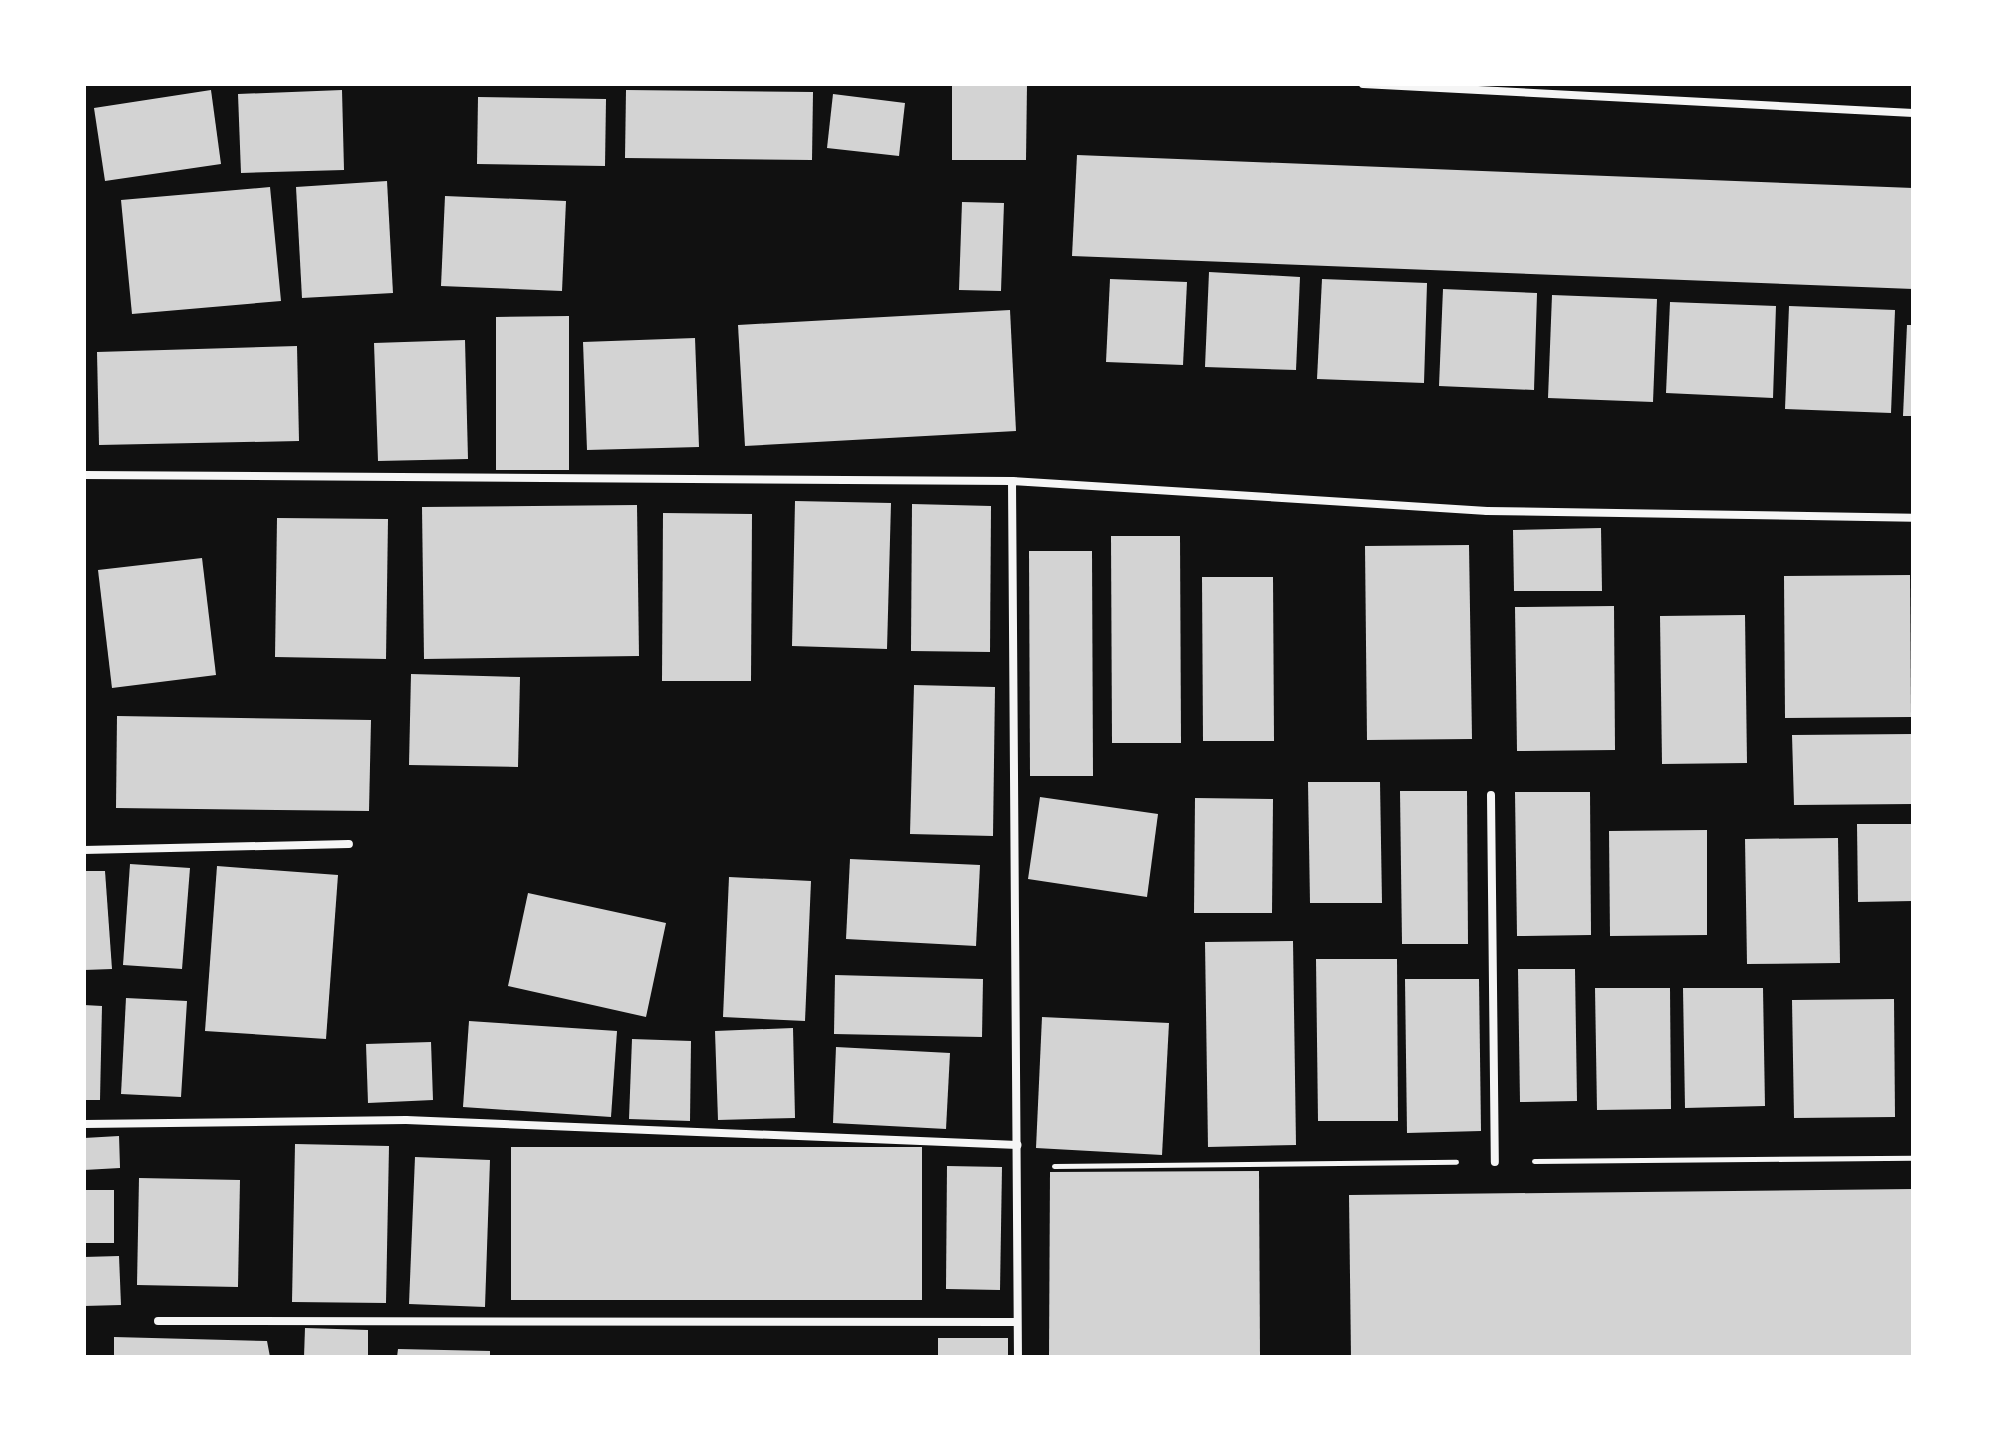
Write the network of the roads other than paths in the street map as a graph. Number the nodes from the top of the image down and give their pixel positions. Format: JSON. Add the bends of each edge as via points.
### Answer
{"nodes":[{"id":1,"x":1363,"y":84,"type":"edge"},
{"id":2,"x":1913,"y":113,"type":"edge"},
{"id":3,"x":84,"y":475,"type":"edge"},
{"id":4,"x":1012,"y":481,"type":"junction"},
{"id":5,"x":1913,"y":518,"type":"edge"},
{"id":6,"x":1491,"y":795,"type":"dead end"},
{"id":7,"x":349,"y":844,"type":"dead end"},
{"id":8,"x":84,"y":850,"type":"edge"},
{"id":9,"x":84,"y":1124,"type":"edge"},
{"id":10,"x":1017,"y":1145,"type":"junction"},
{"id":11,"x":1495,"y":1162,"type":"dead end"},
{"id":12,"x":158,"y":1321,"type":"dead end"},
{"id":13,"x":1017,"y":1322,"type":"junction"},
{"id":14,"x":1018,"y":1357,"type":"edge"}],
"edges":[{"from":1,"to":2,"type":"street"},
{"from":3,"to":4,"type":"street"},
{"from":4,"to":5,"type":"street","via":[[1487,511]]},
{"from":4,"to":10,"type":"street"},
{"from":6,"to":11,"type":"street"},
{"from":7,"to":8,"type":"street"},
{"from":9,"to":10,"type":"street","via":[[406,1120]]},
{"from":10,"to":13,"type":"street"},
{"from":12,"to":13,"type":"street"},
{"from":13,"to":14,"type":"street"}]}
